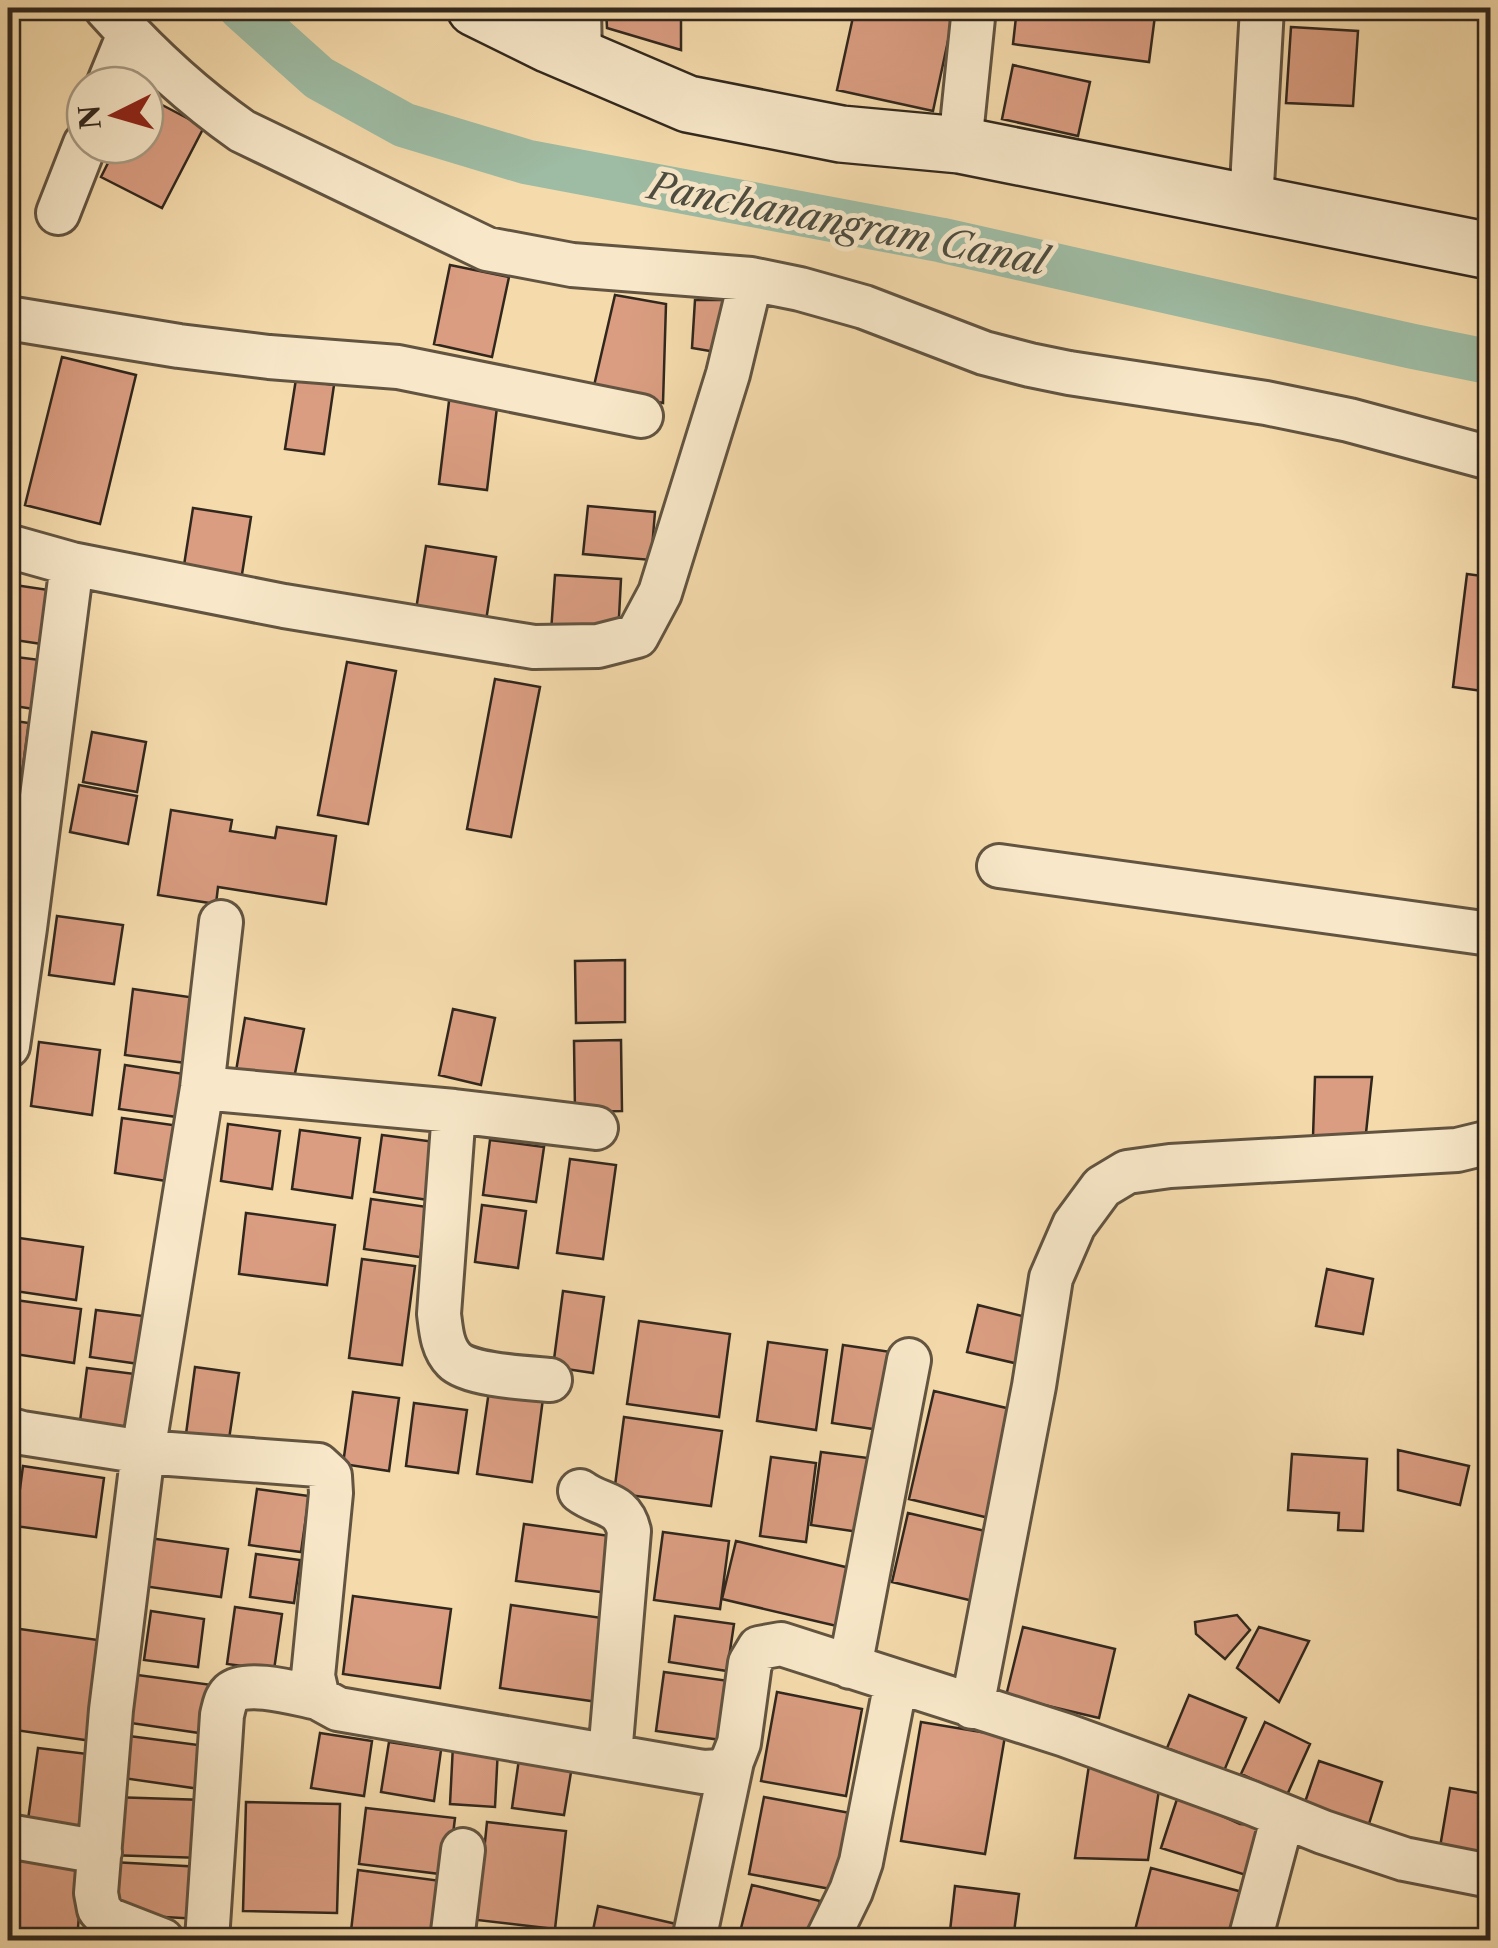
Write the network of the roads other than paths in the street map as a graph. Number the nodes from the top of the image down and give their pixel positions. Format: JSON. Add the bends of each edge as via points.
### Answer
{"nodes":[{"id":1,"x":476,"y":8,"type":"edge"},
{"id":2,"x":974,"y":8,"type":"edge"},
{"id":3,"x":1262,"y":8,"type":"edge"},
{"id":4,"x":117,"y":20,"type":"edge"},
{"id":5,"x":580,"y":33,"type":"edge"},
{"id":6,"x":111,"y":65,"type":"edge"},
{"id":7,"x":960,"y":145,"type":"junction"},
{"id":8,"x":77,"y":165,"type":"edge"},
{"id":9,"x":1251,"y":203,"type":"junction"},
{"id":10,"x":58,"y":213,"type":"dead end"},
{"id":11,"x":1490,"y":251,"type":"edge"},
{"id":12,"x":751,"y":280,"type":"junction"},
{"id":13,"x":8,"y":318,"type":"edge"},
{"id":14,"x":640,"y":416,"type":"dead end"},
{"id":15,"x":1490,"y":458,"type":"edge"},
{"id":16,"x":8,"y":546,"type":"edge"},
{"id":17,"x":72,"y":564,"type":"junction"},
{"id":18,"x":1000,"y":866,"type":"dead end"},
{"id":19,"x":221,"y":922,"type":"dead end"},
{"id":20,"x":1490,"y":934,"type":"edge"},
{"id":21,"x":8,"y":1046,"type":"edge"},
{"id":22,"x":202,"y":1088,"type":"junction"},
{"id":23,"x":454,"y":1112,"type":"junction"},
{"id":24,"x":596,"y":1128,"type":"dead end"},
{"id":25,"x":1490,"y":1142,"type":"edge"},
{"id":26,"x":910,"y":1360,"type":"dead end"},
{"id":27,"x":550,"y":1380,"type":"dead end"},
{"id":28,"x":8,"y":1429,"type":"edge"},
{"id":29,"x":143,"y":1452,"type":"junction"},
{"id":30,"x":580,"y":1491,"type":"dead end"},
{"id":31,"x":850,"y":1667,"type":"junction"},
{"id":32,"x":896,"y":1682,"type":"junction"},
{"id":33,"x":318,"y":1698,"type":"junction"},
{"id":34,"x":972,"y":1707,"type":"junction"},
{"id":35,"x":610,"y":1755,"type":"junction"},
{"id":36,"x":732,"y":1761,"type":"junction"},
{"id":37,"x":1283,"y":1816,"type":"junction"},
{"id":38,"x":8,"y":1836,"type":"edge"},
{"id":39,"x":463,"y":1850,"type":"dead end"},
{"id":40,"x":100,"y":1852,"type":"junction"},
{"id":41,"x":1490,"y":1876,"type":"edge"},
{"id":42,"x":162,"y":1940,"type":"edge"},
{"id":43,"x":207,"y":1940,"type":"edge"},
{"id":44,"x":452,"y":1940,"type":"edge"},
{"id":45,"x":694,"y":1940,"type":"edge"},
{"id":46,"x":827,"y":1940,"type":"edge"},
{"id":47,"x":1250,"y":1940,"type":"edge"}],
"edges":[{"from":1,"to":5,"type":"street"},
{"from":2,"to":7,"type":"street"},
{"from":3,"to":9,"type":"street"},
{"from":4,"to":6,"type":"street"},
{"from":4,"to":12,"type":"street","via":[[166,71],[242,131],[487,249],[572,266]]},
{"from":5,"to":7,"type":"street","via":[[688,104],[841,134]]},
{"from":7,"to":9,"type":"street"},
{"from":8,"to":10,"type":"street"},
{"from":9,"to":11,"type":"street"},
{"from":12,"to":15,"type":"street","via":[[864,307],[1030,366],[1349,420]]},
{"from":12,"to":17,"type":"street","via":[[660,593],[636,636],[598,646],[534,647]]},
{"from":13,"to":14,"type":"street","via":[[178,346],[398,367]]},
{"from":16,"to":17,"type":"street"},
{"from":17,"to":21,"type":"street"},
{"from":18,"to":20,"type":"street"},
{"from":19,"to":22,"type":"street"},
{"from":22,"to":23,"type":"street"},
{"from":22,"to":29,"type":"street"},
{"from":23,"to":24,"type":"street"},
{"from":23,"to":27,"type":"street","via":[[439,1314],[443,1342],[455,1362],[480,1372]]},
{"from":25,"to":34,"type":"street","via":[[1457,1150],[1170,1166],[1127,1172],[1102,1187],[1074,1225],[1051,1278]]},
{"from":26,"to":31,"type":"street"},
{"from":28,"to":29,"type":"street"},
{"from":29,"to":33,"type":"street","via":[[318,1465],[330,1476],[313,1676]]},
{"from":29,"to":40,"type":"street"},
{"from":30,"to":35,"type":"street","via":[[618,1509],[630,1531]]},
{"from":31,"to":32,"type":"street"},
{"from":31,"to":36,"type":"street","via":[[780,1644],[759,1648],[750,1662]]},
{"from":32,"to":34,"type":"street"},
{"from":32,"to":46,"type":"street","via":[[861,1862]]},
{"from":33,"to":35,"type":"street","via":[[338,1709]]},
{"from":33,"to":43,"type":"street","via":[[254,1686],[227,1696]]},
{"from":34,"to":37,"type":"street"},
{"from":35,"to":36,"type":"street","via":[[703,1772],[722,1771]]},
{"from":36,"to":45,"type":"street"},
{"from":37,"to":41,"type":"street","via":[[1404,1859]]},
{"from":37,"to":47,"type":"street"},
{"from":38,"to":40,"type":"street"},
{"from":39,"to":44,"type":"street"},
{"from":40,"to":42,"type":"street","via":[[100,1909],[108,1919]]}]}
